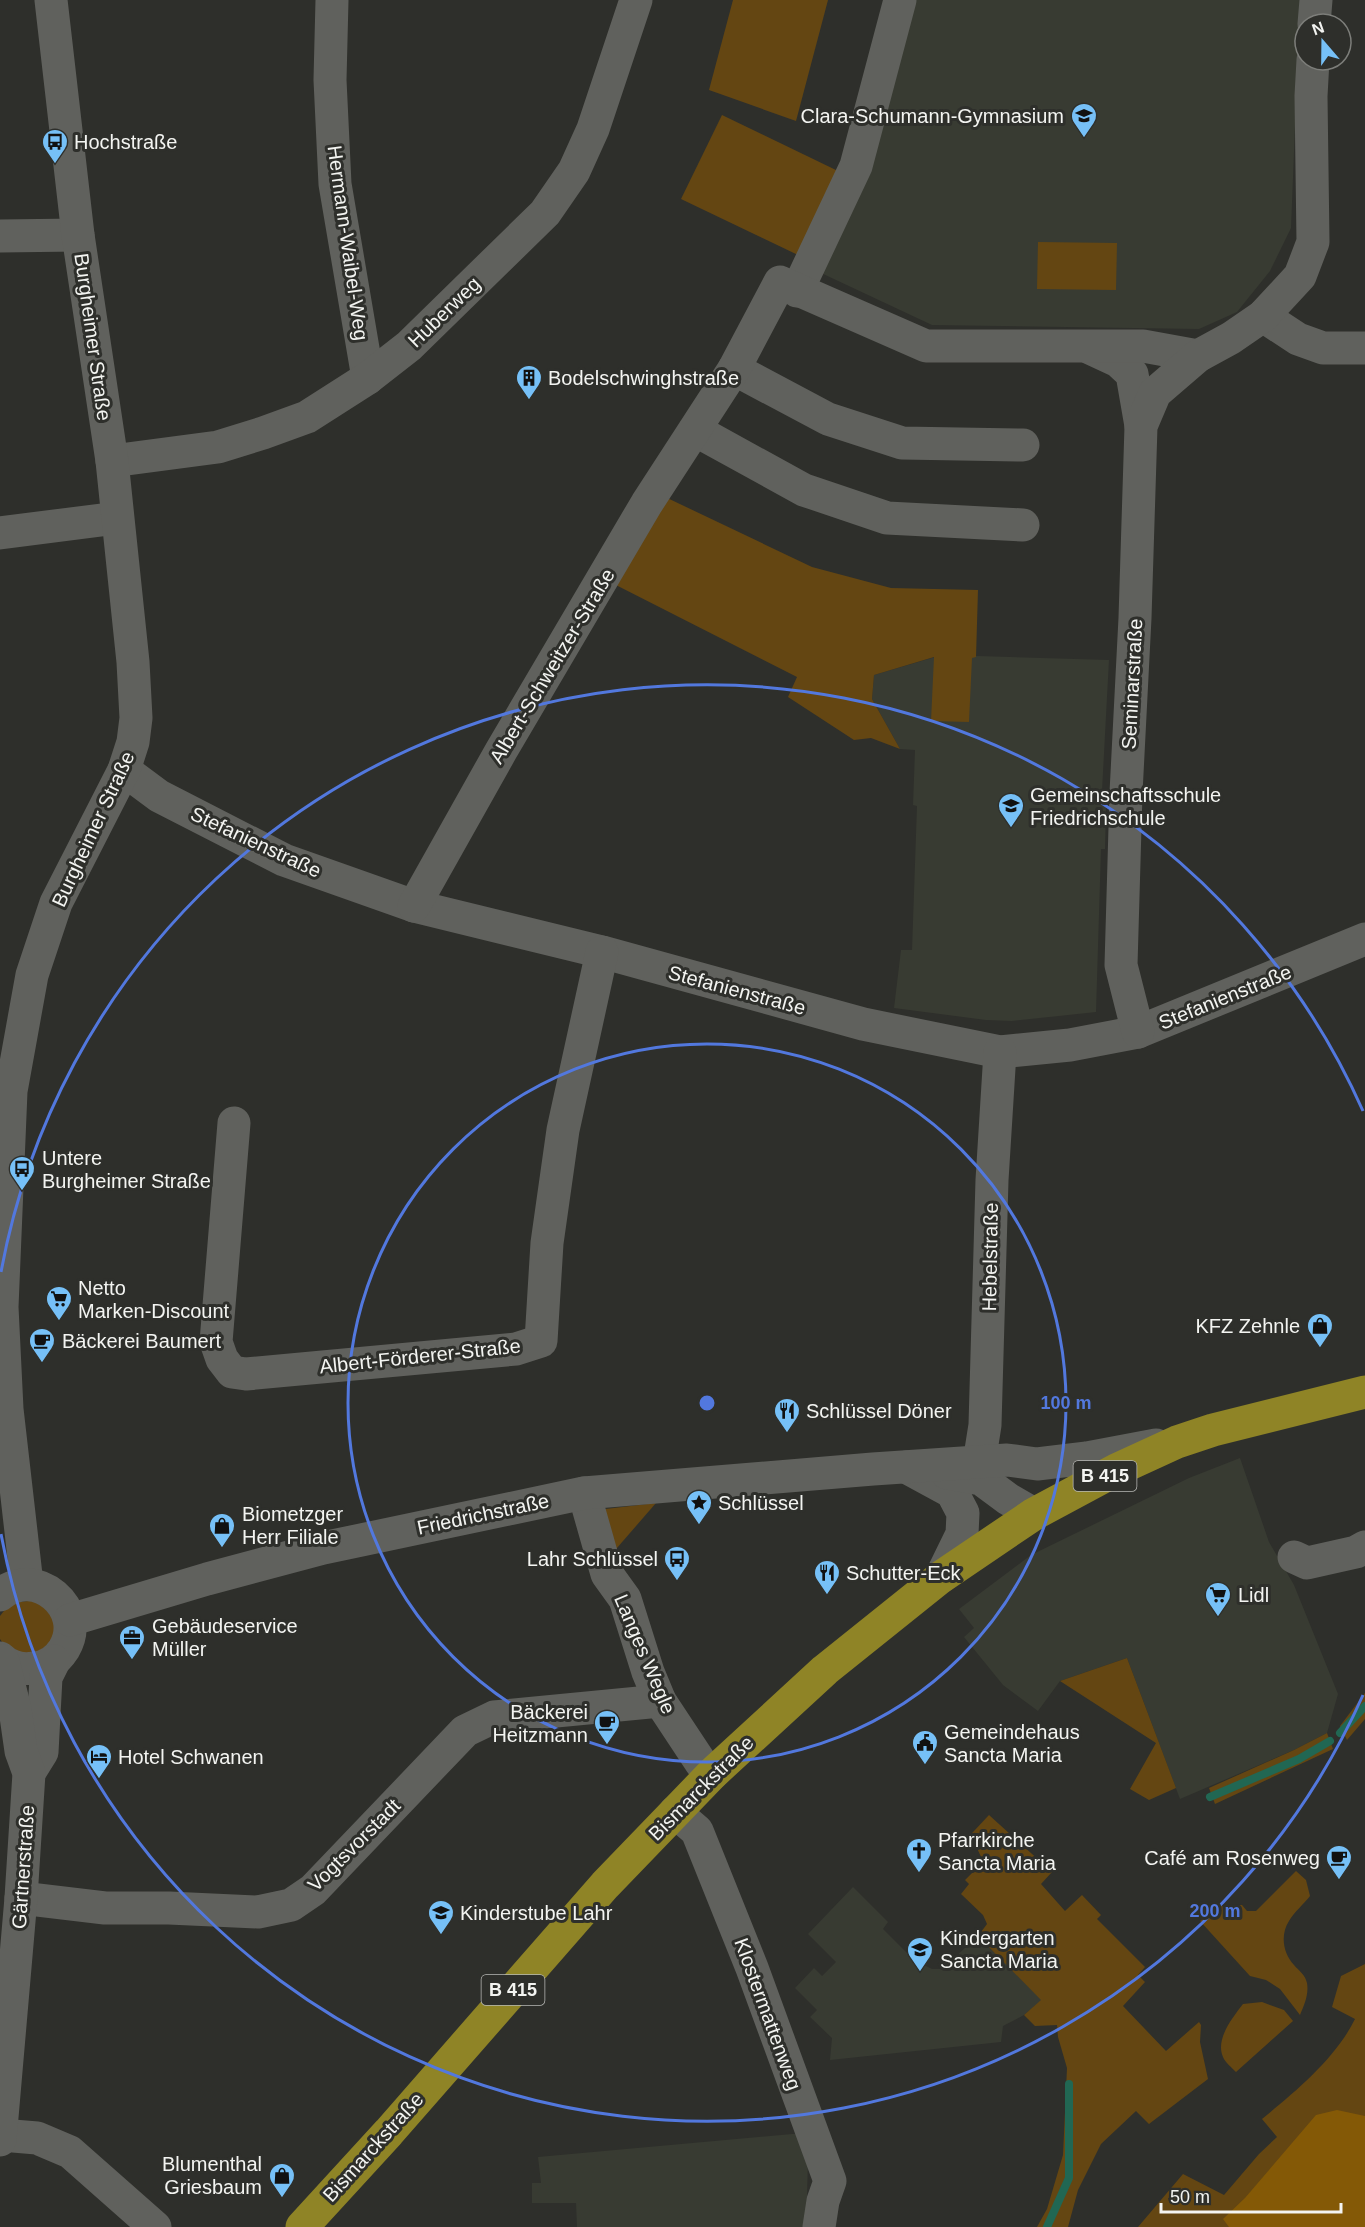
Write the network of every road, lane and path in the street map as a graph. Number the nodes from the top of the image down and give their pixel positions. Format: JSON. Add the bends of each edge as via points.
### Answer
{"nodes":[{"id":1,"x":51,"y":0,"type":"edge"},
{"id":2,"x":332,"y":0,"type":"edge"},
{"id":3,"x":636,"y":0,"type":"edge"},
{"id":4,"x":900,"y":0,"type":"edge"},
{"id":5,"x":1312,"y":72,"type":"edge"},
{"id":6,"x":78,"y":235,"type":"junction"},
{"id":7,"x":0,"y":236,"type":"edge"},
{"id":8,"x":798,"y":291,"type":"junction"},
{"id":9,"x":1263,"y":316,"type":"junction"},
{"id":10,"x":1089,"y":347,"type":"junction"},
{"id":11,"x":1365,"y":348,"type":"edge"},
{"id":12,"x":1198,"y":356,"type":"junction"},
{"id":13,"x":734,"y":369,"type":"junction"},
{"id":14,"x":368,"y":378,"type":"junction"},
{"id":15,"x":1142,"y":426,"type":"junction"},
{"id":16,"x":694,"y":430,"type":"junction"},
{"id":17,"x":1023,"y":445,"type":"dead end"},
{"id":18,"x":112,"y":461,"type":"junction"},
{"id":19,"x":117,"y":518,"type":"junction"},
{"id":20,"x":1023,"y":525,"type":"dead end"},
{"id":21,"x":0,"y":533,"type":"edge"},
{"id":22,"x":124,"y":770,"type":"junction"},
{"id":23,"x":414,"y":906,"type":"junction"},
{"id":24,"x":1365,"y":939,"type":"edge"},
{"id":25,"x":602,"y":952,"type":"junction"},
{"id":26,"x":1138,"y":1032,"type":"junction"},
{"id":27,"x":1000,"y":1052,"type":"junction"},
{"id":28,"x":234,"y":1123,"type":"dead end"},
{"id":29,"x":1365,"y":1392,"type":"edge"},
{"id":30,"x":1177,"y":1442,"type":"junction"},
{"id":31,"x":979,"y":1463,"type":"junction"},
{"id":32,"x":906,"y":1467,"type":"junction"},
{"id":33,"x":584,"y":1493,"type":"junction"},
{"id":34,"x":1034,"y":1514,"type":"junction"},
{"id":35,"x":1365,"y":1547,"type":"edge"},
{"id":36,"x":1294,"y":1557,"type":"dead end"},
{"id":37,"x":941,"y":1577,"type":"junction"},
{"id":38,"x":13,"y":1590,"type":"edge"},
{"id":39,"x":70,"y":1620,"type":"junction"},
{"id":40,"x":1,"y":1660,"type":"edge"},
{"id":41,"x":54,"y":1661,"type":"junction"},
{"id":42,"x":660,"y":1701,"type":"junction"},
{"id":43,"x":0,"y":1750,"type":"edge"},
{"id":44,"x":29,"y":1773,"type":"junction"},
{"id":45,"x":712,"y":1773,"type":"junction"},
{"id":46,"x":675,"y":1812,"type":"junction"},
{"id":47,"x":21,"y":1898,"type":"junction"},
{"id":48,"x":4,"y":2041,"type":"edge"},
{"id":49,"x":1,"y":2134,"type":"edge"},
{"id":50,"x":0,"y":2140,"type":"edge"},
{"id":51,"x":155,"y":2227,"type":"edge"},
{"id":52,"x":302,"y":2227,"type":"edge"},
{"id":53,"x":819,"y":2227,"type":"edge"}],
"edges":[{"from":1,"to":6,"type":"street","name":"Burgheimer Straße"},
{"from":2,"to":14,"type":"street","name":"Hermann-Waibel-Weg","via":[[330,80],[335,184]]},
{"from":3,"to":14,"type":"street","name":"Huberweg","via":[[593,129],[574,171],[545,213],[409,346]]},
{"from":4,"to":8,"type":"street","via":[[856,166]]},
{"from":5,"to":9,"type":"street","name":"Seminarstraße","via":[[1313,242],[1300,276]]},
{"from":6,"to":7,"type":"street"},
{"from":6,"to":18,"type":"street","name":"Burgheimer Straße"},
{"from":8,"to":10,"type":"street","via":[[926,346]]},
{"from":8,"to":13,"type":"street","name":"Albert-Schweitzer-Straße","via":[[780,282]]},
{"from":9,"to":11,"type":"street","via":[[1298,339],[1323,348]]},
{"from":9,"to":12,"type":"street","name":"Seminarstraße"},
{"from":10,"to":12,"type":"street","via":[[1143,346]]},
{"from":10,"to":15,"type":"street","via":[[1118,361],[1132,374]]},
{"from":12,"to":15,"type":"street","name":"Seminarstraße","via":[[1155,393]]},
{"from":13,"to":16,"type":"street","name":"Albert-Schweitzer-Straße"},
{"from":13,"to":17,"type":"street","via":[[828,419],[902,443]]},
{"from":14,"to":18,"type":"street","name":"Huberweg","via":[[307,417],[263,434],[218,447]]},
{"from":15,"to":26,"type":"street","name":"Seminarstraße","via":[[1121,965]]},
{"from":16,"to":20,"type":"street","via":[[804,490],[887,518]]},
{"from":16,"to":23,"type":"street","name":"Albert-Schweitzer-Straße","via":[[501,751]]},
{"from":18,"to":19,"type":"street","name":"Burgheimer Straße"},
{"from":19,"to":21,"type":"street"},
{"from":19,"to":22,"type":"street","name":"Burgheimer Straße","via":[[134,662],[136,718]]},
{"from":22,"to":23,"type":"street","name":"Stefanienstraße","via":[[159,796],[284,860]]},
{"from":22,"to":38,"type":"street","name":"Burgheimer Straße","via":[[56,903],[32,975],[10,1091],[2,1307]]},
{"from":23,"to":25,"type":"street","name":"Stefanienstraße"},
{"from":24,"to":26,"type":"street","name":"Stefanienstraße"},
{"from":25,"to":27,"type":"street","name":"Stefanienstraße","via":[[863,1024]]},
{"from":25,"to":28,"type":"street","name":"Albert-Förderer-Straße","via":[[563,1130],[547,1243],[541,1341],[516,1349],[246,1374],[232,1372],[216,1342]]},
{"from":26,"to":27,"type":"street","name":"Stefanienstraße","via":[[1070,1045]]},
{"from":27,"to":31,"type":"street","name":"Hebelstraße","via":[[985,1425]]},
{"from":29,"to":30,"type":"main road","number":"B 415"},
{"from":30,"to":31,"type":"street","name":"Friedrichstraße","via":[[1037,1464],[1007,1460]]},
{"from":30,"to":34,"type":"main road","name":"Bismarckstraße","number":"B 415"},
{"from":31,"to":32,"type":"street","name":"Friedrichstraße"},
{"from":31,"to":34,"type":"street","name":"Friedrichstraße","via":[[996,1467],[1008,1478]]},
{"from":32,"to":33,"type":"street","name":"Friedrichstraße"},
{"from":32,"to":34,"type":"street","name":"Friedrichstraße","via":[[981,1479]]},
{"from":32,"to":37,"type":"street","via":[[952,1492],[963,1514],[962,1534]]},
{"from":33,"to":39,"type":"street","name":"Friedrichstraße","via":[[323,1548]]},
{"from":33,"to":42,"type":"street","name":"Langes Wegle","via":[[607,1574],[625,1599]]},
{"from":34,"to":37,"type":"main road","name":"Bismarckstraße","number":"B 415"},
{"from":35,"to":36,"type":"street","via":[[1307,1563]]},
{"from":37,"to":45,"type":"main road","name":"Bismarckstraße","number":"B 415","via":[[843,1655]]},
{"from":38,"to":39,"type":"street","name":"Burgheimer Straße","via":[[50,1590],[59,1598]]},
{"from":39,"to":41,"type":"street","via":[[68,1643]]},
{"from":40,"to":41,"type":"street","via":[[28,1669]]},
{"from":40,"to":44,"type":"street","name":"Gärtnerstraße"},
{"from":41,"to":44,"type":"street","name":"Gärtnerstraße","via":[[46,1677],[42,1752]]},
{"from":42,"to":45,"type":"street","name":"Langes Wegle","via":[[701,1763]]},
{"from":42,"to":47,"type":"street","name":"Vogtsvorstadt","via":[[494,1716],[465,1731],[314,1890],[291,1905],[258,1912],[105,1908]]},
{"from":43,"to":44,"type":"street"},
{"from":44,"to":47,"type":"street","name":"Gärtnerstraße"},
{"from":45,"to":46,"type":"main road","name":"Bismarckstraße","number":"B 415"},
{"from":46,"to":52,"type":"main road","name":"Bismarckstraße","number":"B 415","via":[[605,1885]]},
{"from":46,"to":53,"type":"street","name":"Klostermattenweg","via":[[696,1831],[752,1968],[830,2181]]},
{"from":47,"to":48,"type":"street","name":"Gärtnerstraße"},
{"from":48,"to":49,"type":"street","name":"Gärtnerstraße"},
{"from":49,"to":50,"type":"street","name":"Gärtnerstraße"},
{"from":49,"to":51,"type":"street","via":[[37,2138],[70,2152]]}]}
